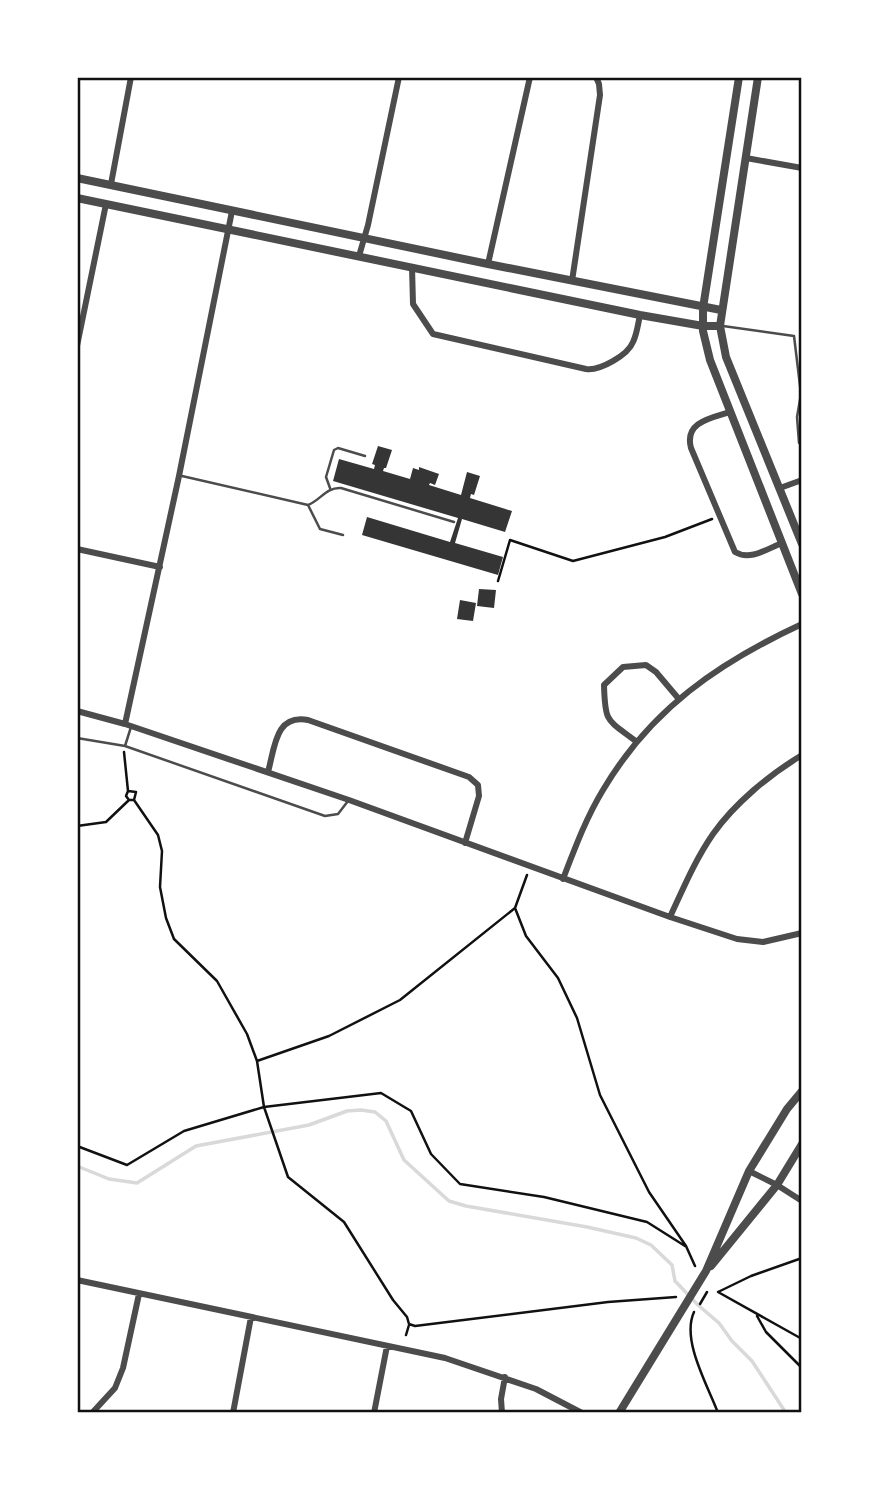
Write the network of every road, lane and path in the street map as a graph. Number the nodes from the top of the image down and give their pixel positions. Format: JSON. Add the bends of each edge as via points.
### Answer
{"nodes":[{"id":1,"x":131,"y":77,"type":"edge"},
{"id":2,"x":399,"y":77,"type":"edge"},
{"id":3,"x":530,"y":77,"type":"edge"},
{"id":4,"x":596,"y":77,"type":"edge"},
{"id":5,"x":739,"y":77,"type":"edge"},
{"id":6,"x":758,"y":77,"type":"edge"},
{"id":7,"x":746,"y":158,"type":"junction"},
{"id":8,"x":802,"y":168,"type":"edge"},
{"id":9,"x":77,"y":178,"type":"edge"},
{"id":10,"x":111,"y":184,"type":"junction"},
{"id":11,"x":77,"y":198,"type":"edge"},
{"id":12,"x":106,"y":204,"type":"junction"},
{"id":13,"x":232,"y":211,"type":"junction"},
{"id":14,"x":229,"y":230,"type":"junction"},
{"id":15,"x":365,"y":237,"type":"junction"},
{"id":16,"x":359,"y":256,"type":"junction"},
{"id":17,"x":488,"y":264,"type":"junction"},
{"id":18,"x":412,"y":267,"type":"junction"},
{"id":19,"x":530,"y":273,"type":"junction"},
{"id":20,"x":572,"y":281,"type":"junction"},
{"id":21,"x":525,"y":291,"type":"junction"},
{"id":22,"x":703,"y":308,"type":"junction"},
{"id":23,"x":721,"y":310,"type":"junction"},
{"id":24,"x":81,"y":311,"type":"edge"},
{"id":25,"x":640,"y":315,"type":"junction"},
{"id":26,"x":703,"y":326,"type":"junction"},
{"id":27,"x":720,"y":326,"type":"junction"},
{"id":28,"x":77,"y":346,"type":"edge"},
{"id":29,"x":730,"y":412,"type":"junction"},
{"id":30,"x":799,"y":443,"type":"dead end"},
{"id":31,"x":365,"y":456,"type":"dead end"},
{"id":32,"x":179,"y":476,"type":"junction"},
{"id":33,"x":802,"y":480,"type":"edge"},
{"id":34,"x":330,"y":488,"type":"junction"},
{"id":35,"x":780,"y":488,"type":"junction"},
{"id":36,"x":308,"y":505,"type":"junction"},
{"id":37,"x":718,"y":516,"type":"junction"},
{"id":38,"x":454,"y":522,"type":"dead end"},
{"id":39,"x":343,"y":535,"type":"dead end"},
{"id":40,"x":782,"y":543,"type":"junction"},
{"id":41,"x":802,"y":544,"type":"edge"},
{"id":42,"x":77,"y":549,"type":"edge"},
{"id":43,"x":160,"y":567,"type":"junction"},
{"id":44,"x":498,"y":581,"type":"dead end"},
{"id":45,"x":802,"y":594,"type":"edge"},
{"id":46,"x":802,"y":624,"type":"edge"},
{"id":47,"x":678,"y":698,"type":"junction"},
{"id":48,"x":77,"y":711,"type":"edge"},
{"id":49,"x":128,"y":726,"type":"junction"},
{"id":50,"x":77,"y":738,"type":"edge"},
{"id":51,"x":637,"y":742,"type":"junction"},
{"id":52,"x":125,"y":746,"type":"junction"},
{"id":53,"x":124,"y":755,"type":"dead end"},
{"id":54,"x":802,"y":755,"type":"edge"},
{"id":55,"x":268,"y":772,"type":"junction"},
{"id":56,"x":128,"y":791,"type":"junction"},
{"id":57,"x":129,"y":800,"type":"junction"},
{"id":58,"x":134,"y":800,"type":"junction"},
{"id":59,"x":349,"y":800,"type":"junction"},
{"id":60,"x":77,"y":827,"type":"edge"},
{"id":61,"x":465,"y":843,"type":"junction"},
{"id":62,"x":530,"y":867,"type":"junction"},
{"id":63,"x":563,"y":878,"type":"junction"},
{"id":64,"x":515,"y":908,"type":"junction"},
{"id":65,"x":670,"y":917,"type":"junction"},
{"id":66,"x":802,"y":933,"type":"edge"},
{"id":67,"x":257,"y":1061,"type":"junction"},
{"id":68,"x":802,"y":1091,"type":"edge"},
{"id":69,"x":264,"y":1107,"type":"junction"},
{"id":70,"x":802,"y":1144,"type":"edge"},
{"id":71,"x":77,"y":1146,"type":"edge"},
{"id":72,"x":749,"y":1171,"type":"junction"},
{"id":73,"x":777,"y":1185,"type":"junction"},
{"id":74,"x":802,"y":1202,"type":"edge"},
{"id":75,"x":686,"y":1246,"type":"junction"},
{"id":76,"x":802,"y":1258,"type":"edge"},
{"id":77,"x":695,"y":1266,"type":"dead end"},
{"id":78,"x":706,"y":1271,"type":"junction"},
{"id":79,"x":77,"y":1280,"type":"edge"},
{"id":80,"x":139,"y":1294,"type":"junction"},
{"id":81,"x":676,"y":1297,"type":"dead end"},
{"id":82,"x":755,"y":1313,"type":"junction"},
{"id":83,"x":693,"y":1314,"type":"dead end"},
{"id":84,"x":251,"y":1317,"type":"junction"},
{"id":85,"x":409,"y":1324,"type":"junction"},
{"id":86,"x":406,"y":1335,"type":"dead end"},
{"id":87,"x":802,"y":1339,"type":"edge"},
{"id":88,"x":387,"y":1346,"type":"junction"},
{"id":89,"x":802,"y":1368,"type":"edge"},
{"id":90,"x":505,"y":1377,"type":"junction"},
{"id":91,"x":92,"y":1413,"type":"edge"},
{"id":92,"x":233,"y":1413,"type":"edge"},
{"id":93,"x":374,"y":1413,"type":"edge"},
{"id":94,"x":502,"y":1413,"type":"edge"},
{"id":95,"x":582,"y":1413,"type":"edge"},
{"id":96,"x":619,"y":1413,"type":"edge"},
{"id":97,"x":718,"y":1413,"type":"edge"}],
"edges":[{"from":1,"to":10,"type":"street"},
{"from":2,"to":15,"type":"street"},
{"from":3,"to":17,"type":"street"},
{"from":4,"to":20,"type":"street","via":[[600,95]]},
{"from":5,"to":22,"type":"street"},
{"from":6,"to":7,"type":"street"},
{"from":7,"to":8,"type":"street"},
{"from":7,"to":23,"type":"street"},
{"from":9,"to":10,"type":"street"},
{"from":10,"to":13,"type":"street"},
{"from":11,"to":12,"type":"street"},
{"from":12,"to":14,"type":"street"},
{"from":12,"to":24,"type":"street"},
{"from":13,"to":14,"type":"street"},
{"from":13,"to":15,"type":"street"},
{"from":14,"to":16,"type":"street"},
{"from":14,"to":32,"type":"street"},
{"from":15,"to":16,"type":"street"},
{"from":15,"to":17,"type":"street"},
{"from":16,"to":18,"type":"street"},
{"from":17,"to":19,"type":"street"},
{"from":18,"to":21,"type":"street"},
{"from":18,"to":25,"type":"street","via":[[413,304],[433,334],[586,369],[605,366],[632,346]]},
{"from":19,"to":20,"type":"street"},
{"from":19,"to":21,"type":"street"},
{"from":20,"to":22,"type":"street"},
{"from":21,"to":25,"type":"street"},
{"from":22,"to":23,"type":"street"},
{"from":22,"to":26,"type":"street"},
{"from":23,"to":27,"type":"street"},
{"from":24,"to":28,"type":"street"},
{"from":25,"to":26,"type":"street"},
{"from":26,"to":27,"type":"street"},
{"from":26,"to":29,"type":"street","via":[[710,360]]},
{"from":27,"to":30,"type":"lane","via":[[794,336],[801,394]]},
{"from":27,"to":35,"type":"street","via":[[726,358]]},
{"from":29,"to":37,"type":"street","via":[[698,423],[689,437]]},
{"from":29,"to":40,"type":"street"},
{"from":31,"to":34,"type":"lane","via":[[334,450],[326,477]]},
{"from":32,"to":36,"type":"lane"},
{"from":32,"to":43,"type":"street"},
{"from":33,"to":35,"type":"street"},
{"from":34,"to":36,"type":"lane"},
{"from":34,"to":38,"type":"lane"},
{"from":35,"to":41,"type":"street"},
{"from":36,"to":39,"type":"lane","via":[[320,529]]},
{"from":37,"to":40,"type":"street","via":[[738,554],[751,556]]},
{"from":37,"to":44,"type":"path","via":[[665,537],[573,561],[510,540]]},
{"from":40,"to":45,"type":"street"},
{"from":42,"to":43,"type":"street"},
{"from":43,"to":49,"type":"street"},
{"from":46,"to":47,"type":"street","via":[[743,653]]},
{"from":47,"to":51,"type":"street"},
{"from":47,"to":51,"type":"street","via":[[646,666],[623,667],[604,685],[609,720]]},
{"from":48,"to":49,"type":"street"},
{"from":49,"to":52,"type":"lane"},
{"from":49,"to":55,"type":"street"},
{"from":50,"to":52,"type":"lane"},
{"from":51,"to":63,"type":"street","via":[[603,790]]},
{"from":52,"to":59,"type":"lane","via":[[325,817],[338,814]]},
{"from":53,"to":56,"type":"path"},
{"from":54,"to":65,"type":"street","via":[[758,786],[713,834]]},
{"from":55,"to":59,"type":"street"},
{"from":55,"to":61,"type":"street","via":[[280,732],[285,723],[297,718],[469,777],[478,785],[479,796]]},
{"from":56,"to":57,"type":"path"},
{"from":56,"to":58,"type":"path","via":[[136,792]]},
{"from":57,"to":58,"type":"path"},
{"from":57,"to":60,"type":"path","via":[[106,822]]},
{"from":58,"to":67,"type":"path","via":[[159,835],[160,887],[174,939],[217,981]]},
{"from":59,"to":61,"type":"street"},
{"from":61,"to":62,"type":"street"},
{"from":62,"to":63,"type":"street"},
{"from":62,"to":64,"type":"path"},
{"from":63,"to":65,"type":"street"},
{"from":64,"to":67,"type":"path","via":[[400,1000],[330,1036]]},
{"from":64,"to":75,"type":"path","via":[[526,936],[558,978],[577,1018],[600,1095],[649,1192]]},
{"from":65,"to":66,"type":"street","via":[[751,941],[774,941]]},
{"from":67,"to":69,"type":"path"},
{"from":68,"to":72,"type":"street"},
{"from":69,"to":71,"type":"path","via":[[184,1131],[127,1165]]},
{"from":69,"to":75,"type":"path","via":[[381,1093],[411,1111],[431,1154],[460,1184],[544,1197],[647,1222]]},
{"from":69,"to":85,"type":"path","via":[[288,1177],[344,1222]]},
{"from":70,"to":73,"type":"street"},
{"from":72,"to":73,"type":"street"},
{"from":72,"to":78,"type":"street"},
{"from":73,"to":74,"type":"street"},
{"from":73,"to":78,"type":"street"},
{"from":75,"to":77,"type":"path"},
{"from":76,"to":82,"type":"path","via":[[718,1292]]},
{"from":78,"to":96,"type":"street"},
{"from":79,"to":80,"type":"street"},
{"from":80,"to":84,"type":"street"},
{"from":80,"to":91,"type":"street","via":[[123,1368],[115,1388]]},
{"from":81,"to":85,"type":"path"},
{"from":82,"to":87,"type":"path"},
{"from":82,"to":89,"type":"path","via":[[766,1332]]},
{"from":83,"to":97,"type":"path","via":[[689,1332]]},
{"from":84,"to":88,"type":"street"},
{"from":84,"to":92,"type":"street"},
{"from":85,"to":86,"type":"path"},
{"from":88,"to":90,"type":"street"},
{"from":88,"to":93,"type":"street"},
{"from":90,"to":94,"type":"street"},
{"from":90,"to":95,"type":"street"}]}
